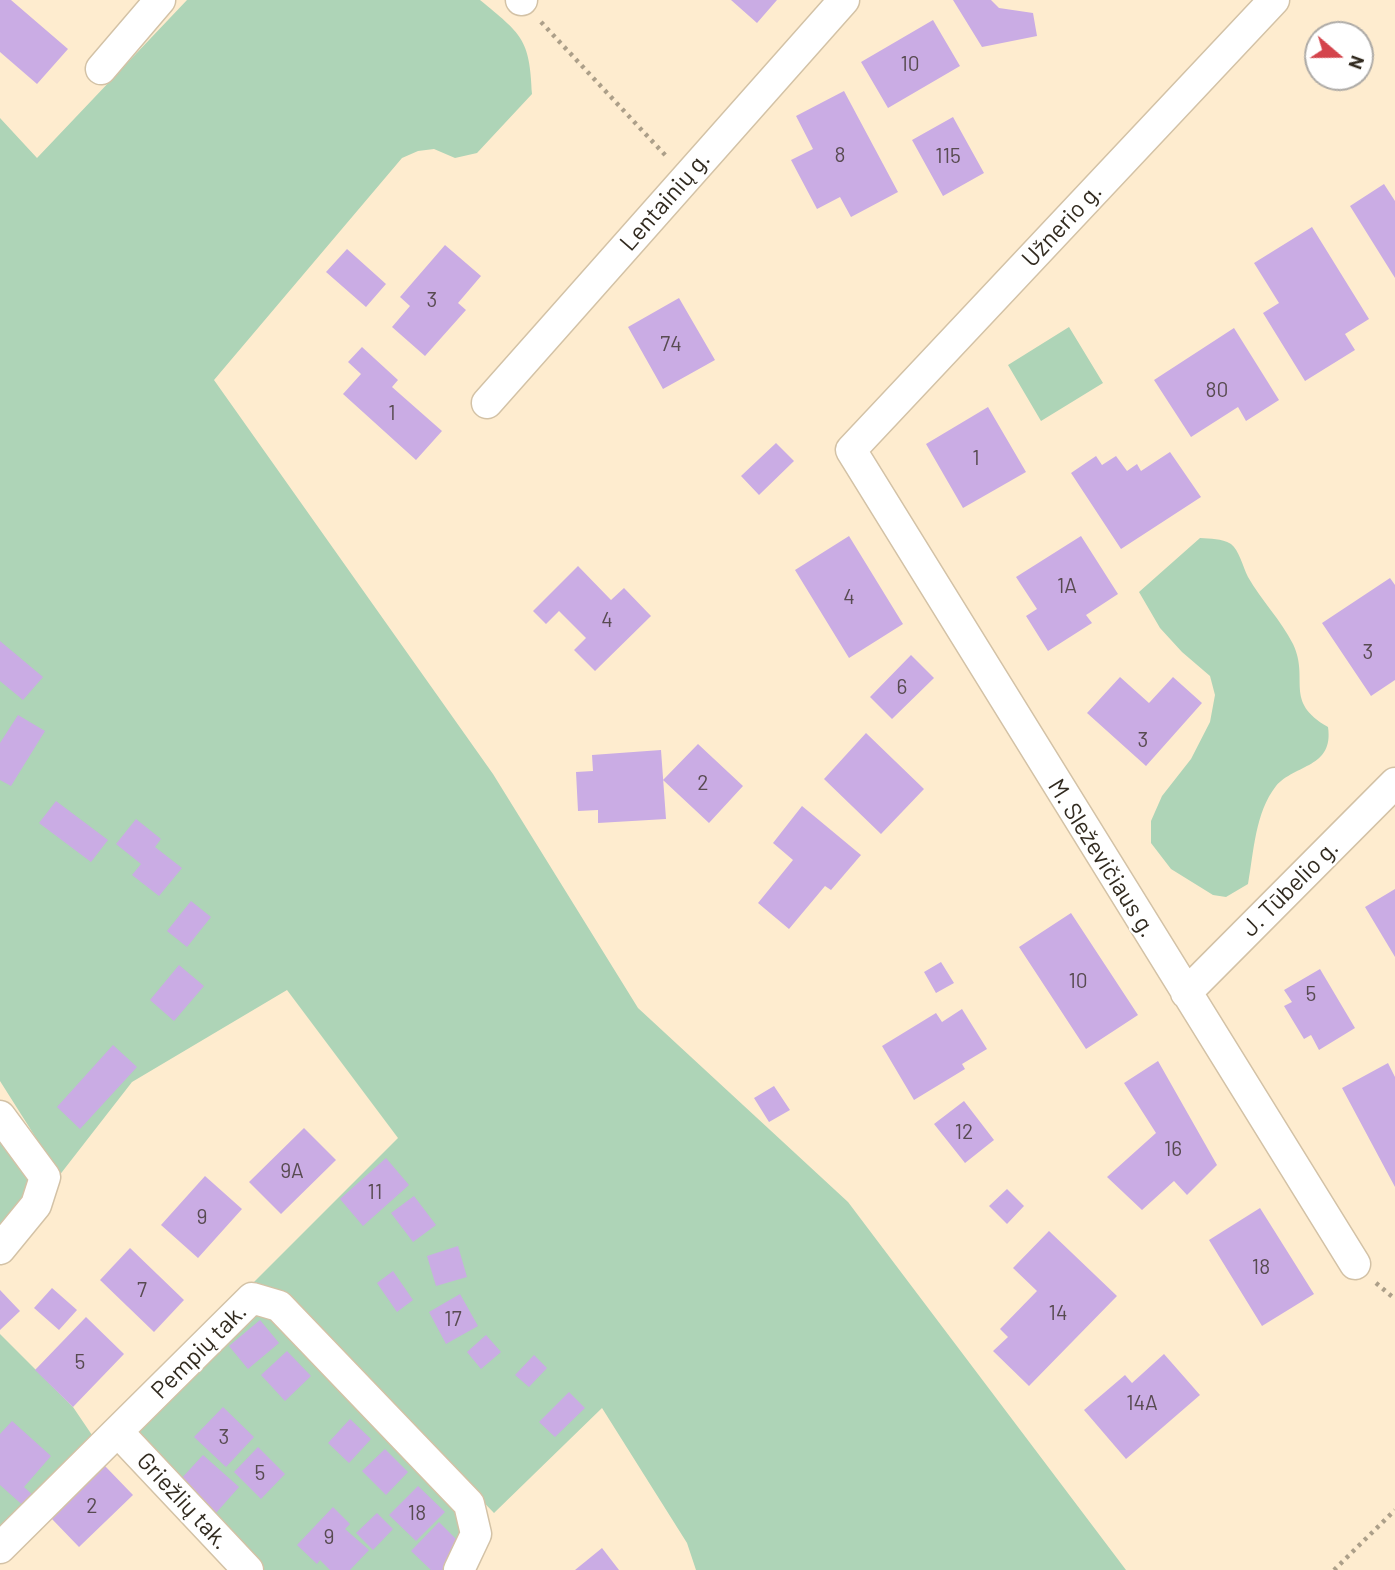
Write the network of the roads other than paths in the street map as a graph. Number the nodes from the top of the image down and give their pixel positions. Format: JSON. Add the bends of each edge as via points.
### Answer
{"nodes":[{"id":1,"x":160,"y":0,"type":"edge"},
{"id":2,"x":844,"y":0,"type":"edge"},
{"id":3,"x":1274,"y":0,"type":"edge"},
{"id":4,"x":101,"y":69,"type":"dead end"},
{"id":5,"x":487,"y":403,"type":"dead end"},
{"id":6,"x":851,"y":450,"type":"joint"},
{"id":7,"x":1395,"y":783,"type":"edge"},
{"id":8,"x":1186,"y":993,"type":"junction"},
{"id":9,"x":0,"y":1116,"type":"edge"},
{"id":10,"x":0,"y":1249,"type":"edge"},
{"id":11,"x":1355,"y":1264,"type":"dead end"},
{"id":12,"x":118,"y":1432,"type":"junction"},
{"id":13,"x":0,"y":1548,"type":"edge"},
{"id":14,"x":248,"y":1570,"type":"edge"},
{"id":15,"x":458,"y":1570,"type":"edge"}],
"edges":[{"from":1,"to":4,"type":"street"},
{"from":2,"to":5,"type":"street","name":"Lentainių g."},
{"from":3,"to":6,"type":"street","name":"Užnerio g."},
{"from":6,"to":8,"type":"street","name":"M. Sleževičiaus g."},
{"from":7,"to":8,"type":"street","name":"J. Tūbelio g."},
{"from":8,"to":11,"type":"street","name":"M. Sleževičiaus g."},
{"from":9,"to":10,"type":"street","via":[[45,1177],[36,1205]]},
{"from":12,"to":13,"type":"street","name":"Pempių tak."},
{"from":12,"to":14,"type":"street","name":"Griežlių tak."},
{"from":12,"to":15,"type":"street","name":"Pempių tak.","via":[[252,1298],[279,1306],[469,1504],[476,1534]]}]}
